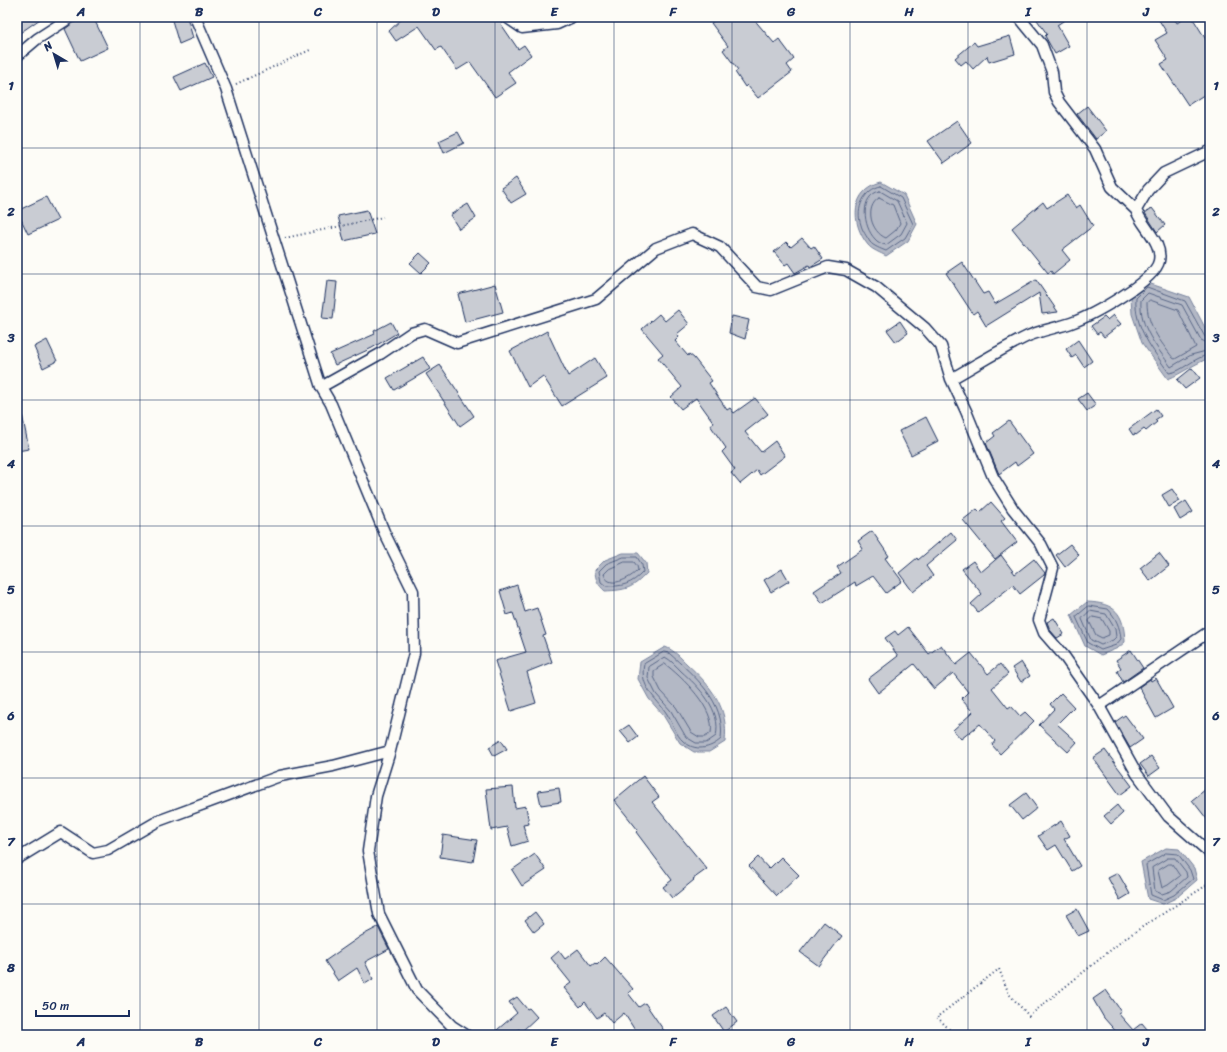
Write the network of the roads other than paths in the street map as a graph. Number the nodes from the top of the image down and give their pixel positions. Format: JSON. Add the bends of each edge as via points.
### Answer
{"nodes":[{"id":1,"x":71,"y":17,"type":"edge"},
{"id":2,"x":195,"y":17,"type":"edge"},
{"id":3,"x":506,"y":17,"type":"edge"},
{"id":4,"x":572,"y":17,"type":"edge"},
{"id":5,"x":1019,"y":17,"type":"edge"},
{"id":6,"x":17,"y":56,"type":"edge"},
{"id":7,"x":1210,"y":151,"type":"edge"},
{"id":8,"x":1136,"y":210,"type":"junction"},
{"id":9,"x":950,"y":379,"type":"junction"},
{"id":10,"x":321,"y":387,"type":"junction"},
{"id":11,"x":1210,"y":631,"type":"edge"},
{"id":12,"x":1099,"y":706,"type":"junction"},
{"id":13,"x":390,"y":751,"type":"junction"},
{"id":14,"x":1210,"y":853,"type":"edge"},
{"id":15,"x":17,"y":859,"type":"edge"},
{"id":16,"x":466,"y":1035,"type":"edge"}],
"edges":[{"from":1,"to":6,"type":"street","via":[[37,39]]},
{"from":2,"to":10,"type":"street","via":[[226,89]]},
{"from":3,"to":4,"type":"street","via":[[522,28],[557,24]]},
{"from":5,"to":8,"type":"street","via":[[1042,45],[1059,102],[1095,149],[1112,187]]},
{"from":7,"to":8,"type":"street","via":[[1164,173],[1148,190]]},
{"from":8,"to":9,"type":"street","via":[[1158,245],[1160,259],[1157,269],[1121,298],[1073,322],[1029,336]]},
{"from":9,"to":10,"type":"street","via":[[941,346],[924,328],[876,287],[846,270],[828,267],[771,290],[757,287],[720,247],[692,234],[656,248],[596,299],[457,343],[425,329],[411,332],[380,354]]},
{"from":9,"to":12,"type":"street","via":[[993,477],[1013,509],[1041,544],[1053,568],[1039,620],[1044,633],[1064,656]]},
{"from":10,"to":13,"type":"street","via":[[331,404],[385,534],[413,591],[414,653]]},
{"from":11,"to":12,"type":"street"},
{"from":12,"to":14,"type":"street","via":[[1137,774],[1168,816]]},
{"from":13,"to":15,"type":"street","via":[[280,776],[158,821],[108,850],[93,853],[61,832]]},
{"from":13,"to":16,"type":"street","via":[[376,796],[368,852],[380,914],[417,990],[452,1026]]}]}
